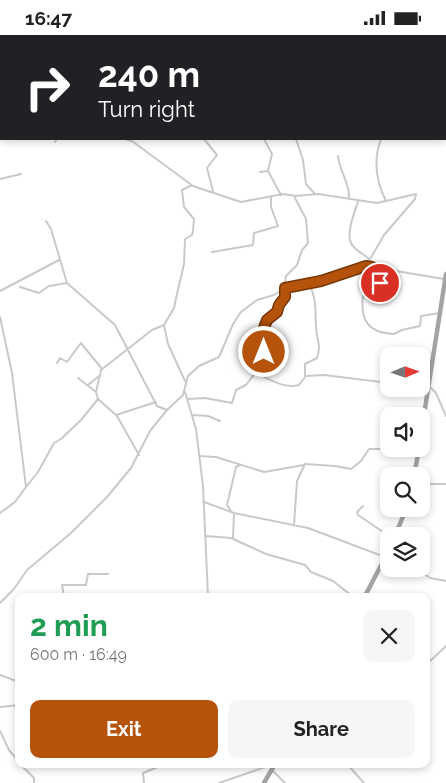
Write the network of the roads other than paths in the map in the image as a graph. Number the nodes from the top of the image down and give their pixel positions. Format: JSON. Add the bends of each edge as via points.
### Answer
{"nodes":[{"id":1,"x":132,"y":140,"type":"edge"},
{"id":2,"x":205,"y":140,"type":"edge"},
{"id":3,"x":265,"y":140,"type":"edge"},
{"id":4,"x":296,"y":140,"type":"edge"},
{"id":5,"x":381,"y":140,"type":"edge"},
{"id":6,"x":338,"y":156,"type":"dead end"},
{"id":7,"x":268,"y":171,"type":"junction"},
{"id":8,"x":260,"y":172,"type":"dead end"},
{"id":9,"x":21,"y":173,"type":"dead end"},
{"id":10,"x":0,"y":179,"type":"edge"},
{"id":11,"x":192,"y":185,"type":"junction"},
{"id":12,"x":214,"y":192,"type":"junction"},
{"id":13,"x":315,"y":194,"type":"junction"},
{"id":14,"x":281,"y":195,"type":"junction"},
{"id":15,"x":294,"y":196,"type":"junction"},
{"id":16,"x":271,"y":197,"type":"junction"},
{"id":17,"x":349,"y":198,"type":"junction"},
{"id":18,"x":358,"y":201,"type":"junction"},
{"id":19,"x":386,"y":201,"type":"junction"},
{"id":20,"x":46,"y":221,"type":"dead end"},
{"id":21,"x":212,"y":252,"type":"dead end"},
{"id":22,"x":369,"y":259,"type":"junction"},
{"id":23,"x":60,"y":260,"type":"junction"},
{"id":24,"x":366,"y":266,"type":"junction"},
{"id":25,"x":372,"y":267,"type":"junction"},
{"id":26,"x":390,"y":271,"type":"junction"},
{"id":27,"x":446,"y":277,"type":"edge"},
{"id":28,"x":67,"y":283,"type":"junction"},
{"id":29,"x":309,"y":284,"type":"junction"},
{"id":30,"x":379,"y":285,"type":"junction"},
{"id":31,"x":20,"y":287,"type":"dead end"},
{"id":32,"x":284,"y":289,"type":"junction"},
{"id":33,"x":0,"y":291,"type":"edge"},
{"id":34,"x":440,"y":313,"type":"junction"},
{"id":35,"x":0,"y":317,"type":"edge"},
{"id":36,"x":164,"y":325,"type":"junction"},
{"id":37,"x":128,"y":348,"type":"junction"},
{"id":38,"x":57,"y":363,"type":"dead end"},
{"id":39,"x":102,"y":369,"type":"junction"},
{"id":40,"x":256,"y":372,"type":"junction"},
{"id":41,"x":430,"y":373,"type":"edge"},
{"id":42,"x":99,"y":376,"type":"junction"},
{"id":43,"x":305,"y":377,"type":"junction"},
{"id":44,"x":78,"y":378,"type":"dead end"},
{"id":45,"x":186,"y":381,"type":"junction"},
{"id":46,"x":380,"y":382,"type":"edge"},
{"id":47,"x":88,"y":385,"type":"junction"},
{"id":48,"x":430,"y":387,"type":"edge"},
{"id":49,"x":96,"y":392,"type":"junction"},
{"id":50,"x":185,"y":392,"type":"junction"},
{"id":51,"x":187,"y":395,"type":"junction"},
{"id":52,"x":182,"y":396,"type":"junction"},
{"id":53,"x":98,"y":399,"type":"junction"},
{"id":54,"x":188,"y":399,"type":"junction"},
{"id":55,"x":156,"y":402,"type":"junction"},
{"id":56,"x":166,"y":410,"type":"junction"},
{"id":57,"x":116,"y":415,"type":"junction"},
{"id":58,"x":192,"y":415,"type":"junction"},
{"id":59,"x":446,"y":416,"type":"edge"},
{"id":60,"x":220,"y":421,"type":"dead end"},
{"id":61,"x":380,"y":449,"type":"edge"},
{"id":62,"x":139,"y":455,"type":"junction"},
{"id":63,"x":199,"y":456,"type":"junction"},
{"id":64,"x":305,"y":464,"type":"junction"},
{"id":65,"x":240,"y":465,"type":"junction"},
{"id":66,"x":446,"y":484,"type":"edge"},
{"id":67,"x":430,"y":485,"type":"edge"},
{"id":68,"x":26,"y":487,"type":"junction"},
{"id":69,"x":204,"y":502,"type":"junction"},
{"id":70,"x":363,"y":506,"type":"dead end"},
{"id":71,"x":233,"y":512,"type":"junction"},
{"id":72,"x":0,"y":513,"type":"edge"},
{"id":73,"x":294,"y":525,"type":"junction"},
{"id":74,"x":380,"y":531,"type":"edge"},
{"id":75,"x":205,"y":536,"type":"junction"},
{"id":76,"x":233,"y":539,"type":"junction"},
{"id":77,"x":380,"y":555,"type":"edge"},
{"id":78,"x":380,"y":567,"type":"edge"},
{"id":79,"x":108,"y":574,"type":"dead end"},
{"id":80,"x":429,"y":577,"type":"edge"},
{"id":81,"x":446,"y":581,"type":"edge"},
{"id":82,"x":63,"y":593,"type":"edge"},
{"id":83,"x":208,"y":593,"type":"edge"},
{"id":84,"x":348,"y":593,"type":"edge"},
{"id":85,"x":367,"y":593,"type":"edge"},
{"id":86,"x":0,"y":603,"type":"edge"},
{"id":87,"x":446,"y":646,"type":"edge"},
{"id":88,"x":430,"y":661,"type":"edge"},
{"id":89,"x":0,"y":675,"type":"edge"},
{"id":90,"x":15,"y":681,"type":"edge"},
{"id":91,"x":15,"y":705,"type":"edge"},
{"id":92,"x":0,"y":707,"type":"edge"},
{"id":93,"x":0,"y":731,"type":"edge"},
{"id":94,"x":15,"y":758,"type":"edge"},
{"id":95,"x":24,"y":768,"type":"edge"},
{"id":96,"x":156,"y":768,"type":"edge"},
{"id":97,"x":263,"y":768,"type":"edge"},
{"id":98,"x":351,"y":768,"type":"edge"},
{"id":99,"x":272,"y":770,"type":"joint"},
{"id":100,"x":34,"y":783,"type":"edge"},
{"id":101,"x":144,"y":783,"type":"edge"},
{"id":102,"x":219,"y":783,"type":"edge"},
{"id":103,"x":264,"y":783,"type":"edge"},
{"id":104,"x":284,"y":783,"type":"edge"},
{"id":105,"x":364,"y":783,"type":"edge"}],
"edges":[{"from":1,"to":11,"type":"street"},
{"from":2,"to":12,"type":"street","via":[[218,155],[207,168]]},
{"from":3,"to":7,"type":"street","via":[[272,154]]},
{"from":4,"to":13,"type":"street","via":[[306,184]]},
{"from":5,"to":19,"type":"street","via":[[375,157],[380,189]]},
{"from":6,"to":17,"type":"street","via":[[348,184]]},
{"from":7,"to":8,"type":"street"},
{"from":7,"to":14,"type":"street"},
{"from":9,"to":10,"type":"street"},
{"from":11,"to":12,"type":"street"},
{"from":11,"to":36,"type":"street","via":[[182,191],[185,209],[194,219],[193,233],[185,239],[184,264],[174,308]]},
{"from":12,"to":16,"type":"street","via":[[241,202]]},
{"from":13,"to":15,"type":"street"},
{"from":13,"to":17,"type":"street"},
{"from":14,"to":15,"type":"street"},
{"from":14,"to":16,"type":"street"},
{"from":15,"to":32,"type":"street","via":[[306,219],[308,243],[301,251],[297,265],[287,274]]},
{"from":16,"to":21,"type":"street","via":[[278,226],[254,233],[253,245]]},
{"from":17,"to":18,"type":"street"},
{"from":18,"to":19,"type":"street"},
{"from":18,"to":22,"type":"street","via":[[350,241]]},
{"from":19,"to":22,"type":"street","via":[[417,195]]},
{"from":20,"to":23,"type":"street"},
{"from":22,"to":24,"type":"street"},
{"from":23,"to":28,"type":"street"},
{"from":23,"to":33,"type":"street"},
{"from":24,"to":25,"type":"street"},
{"from":24,"to":29,"type":"street"},
{"from":25,"to":26,"type":"street"},
{"from":25,"to":30,"type":"street"},
{"from":26,"to":27,"type":"street"},
{"from":26,"to":30,"type":"street","via":[[385,273]]},
{"from":27,"to":34,"type":"main road"},
{"from":28,"to":31,"type":"street","via":[[49,286],[40,293]]},
{"from":28,"to":37,"type":"street","via":[[112,321]]},
{"from":29,"to":32,"type":"street"},
{"from":29,"to":43,"type":"street","via":[[316,302],[316,329],[320,344],[317,358],[305,364]]},
{"from":30,"to":34,"type":"street","via":[[378,292],[363,297],[362,317],[371,327],[394,334],[420,326],[421,316]]},
{"from":32,"to":40,"type":"street","via":[[285,297],[277,312],[267,320],[259,341],[264,351]]},
{"from":32,"to":45,"type":"street","via":[[259,298],[242,312],[219,357],[197,368]]},
{"from":34,"to":41,"type":"main road"},
{"from":35,"to":68,"type":"street","via":[[12,373]]},
{"from":36,"to":37,"type":"street"},
{"from":36,"to":45,"type":"street","via":[[168,344]]},
{"from":37,"to":39,"type":"street"},
{"from":37,"to":55,"type":"street"},
{"from":38,"to":39,"type":"street","via":[[60,358],[67,362],[81,343]]},
{"from":39,"to":42,"type":"street"},
{"from":40,"to":43,"type":"street","via":[[266,379],[291,386],[298,385]]},
{"from":40,"to":54,"type":"street","via":[[246,385],[236,390],[232,403],[205,398]]},
{"from":42,"to":47,"type":"street"},
{"from":42,"to":49,"type":"street"},
{"from":43,"to":46,"type":"street","via":[[324,375]]},
{"from":44,"to":47,"type":"street"},
{"from":45,"to":50,"type":"street"},
{"from":47,"to":49,"type":"street"},
{"from":48,"to":59,"type":"street"},
{"from":49,"to":53,"type":"street"},
{"from":50,"to":51,"type":"street"},
{"from":50,"to":52,"type":"street"},
{"from":51,"to":52,"type":"street"},
{"from":51,"to":54,"type":"street"},
{"from":52,"to":56,"type":"street"},
{"from":53,"to":57,"type":"street"},
{"from":53,"to":68,"type":"street","via":[[81,420],[54,443]]},
{"from":54,"to":58,"type":"street"},
{"from":55,"to":56,"type":"street","via":[[160,409]]},
{"from":55,"to":57,"type":"street"},
{"from":56,"to":62,"type":"street","via":[[148,433]]},
{"from":57,"to":62,"type":"street"},
{"from":58,"to":60,"type":"street","via":[[208,415]]},
{"from":58,"to":63,"type":"street"},
{"from":61,"to":64,"type":"street","via":[[369,449],[351,469]]},
{"from":62,"to":86,"type":"street","via":[[110,494],[26,571]]},
{"from":63,"to":65,"type":"street","via":[[216,457]]},
{"from":63,"to":69,"type":"street"},
{"from":64,"to":65,"type":"street","via":[[266,472]]},
{"from":64,"to":73,"type":"street","via":[[296,481]]},
{"from":65,"to":71,"type":"street","via":[[233,475],[228,501],[228,508]]},
{"from":66,"to":67,"type":"street"},
{"from":68,"to":72,"type":"street","via":[[15,502]]},
{"from":69,"to":71,"type":"street"},
{"from":69,"to":75,"type":"street"},
{"from":70,"to":74,"type":"street","via":[[358,515]]},
{"from":71,"to":73,"type":"street"},
{"from":71,"to":76,"type":"street"},
{"from":73,"to":77,"type":"street","via":[[331,535]]},
{"from":75,"to":76,"type":"street"},
{"from":75,"to":83,"type":"street"},
{"from":76,"to":84,"type":"street","via":[[266,554],[305,565],[311,572],[333,581]]},
{"from":78,"to":85,"type":"main road"},
{"from":79,"to":82,"type":"street","via":[[88,574],[86,585],[62,585]]},
{"from":80,"to":81,"type":"street"},
{"from":87,"to":88,"type":"street"},
{"from":89,"to":90,"type":"street"},
{"from":91,"to":92,"type":"street"},
{"from":93,"to":94,"type":"street"},
{"from":95,"to":100,"type":"street","via":[[34,778]]},
{"from":96,"to":101,"type":"street","via":[[144,773]]},
{"from":97,"to":102,"type":"street"},
{"from":98,"to":105,"type":"street"},
{"from":99,"to":103,"type":"main road"},
{"from":99,"to":104,"type":"street"}]}
